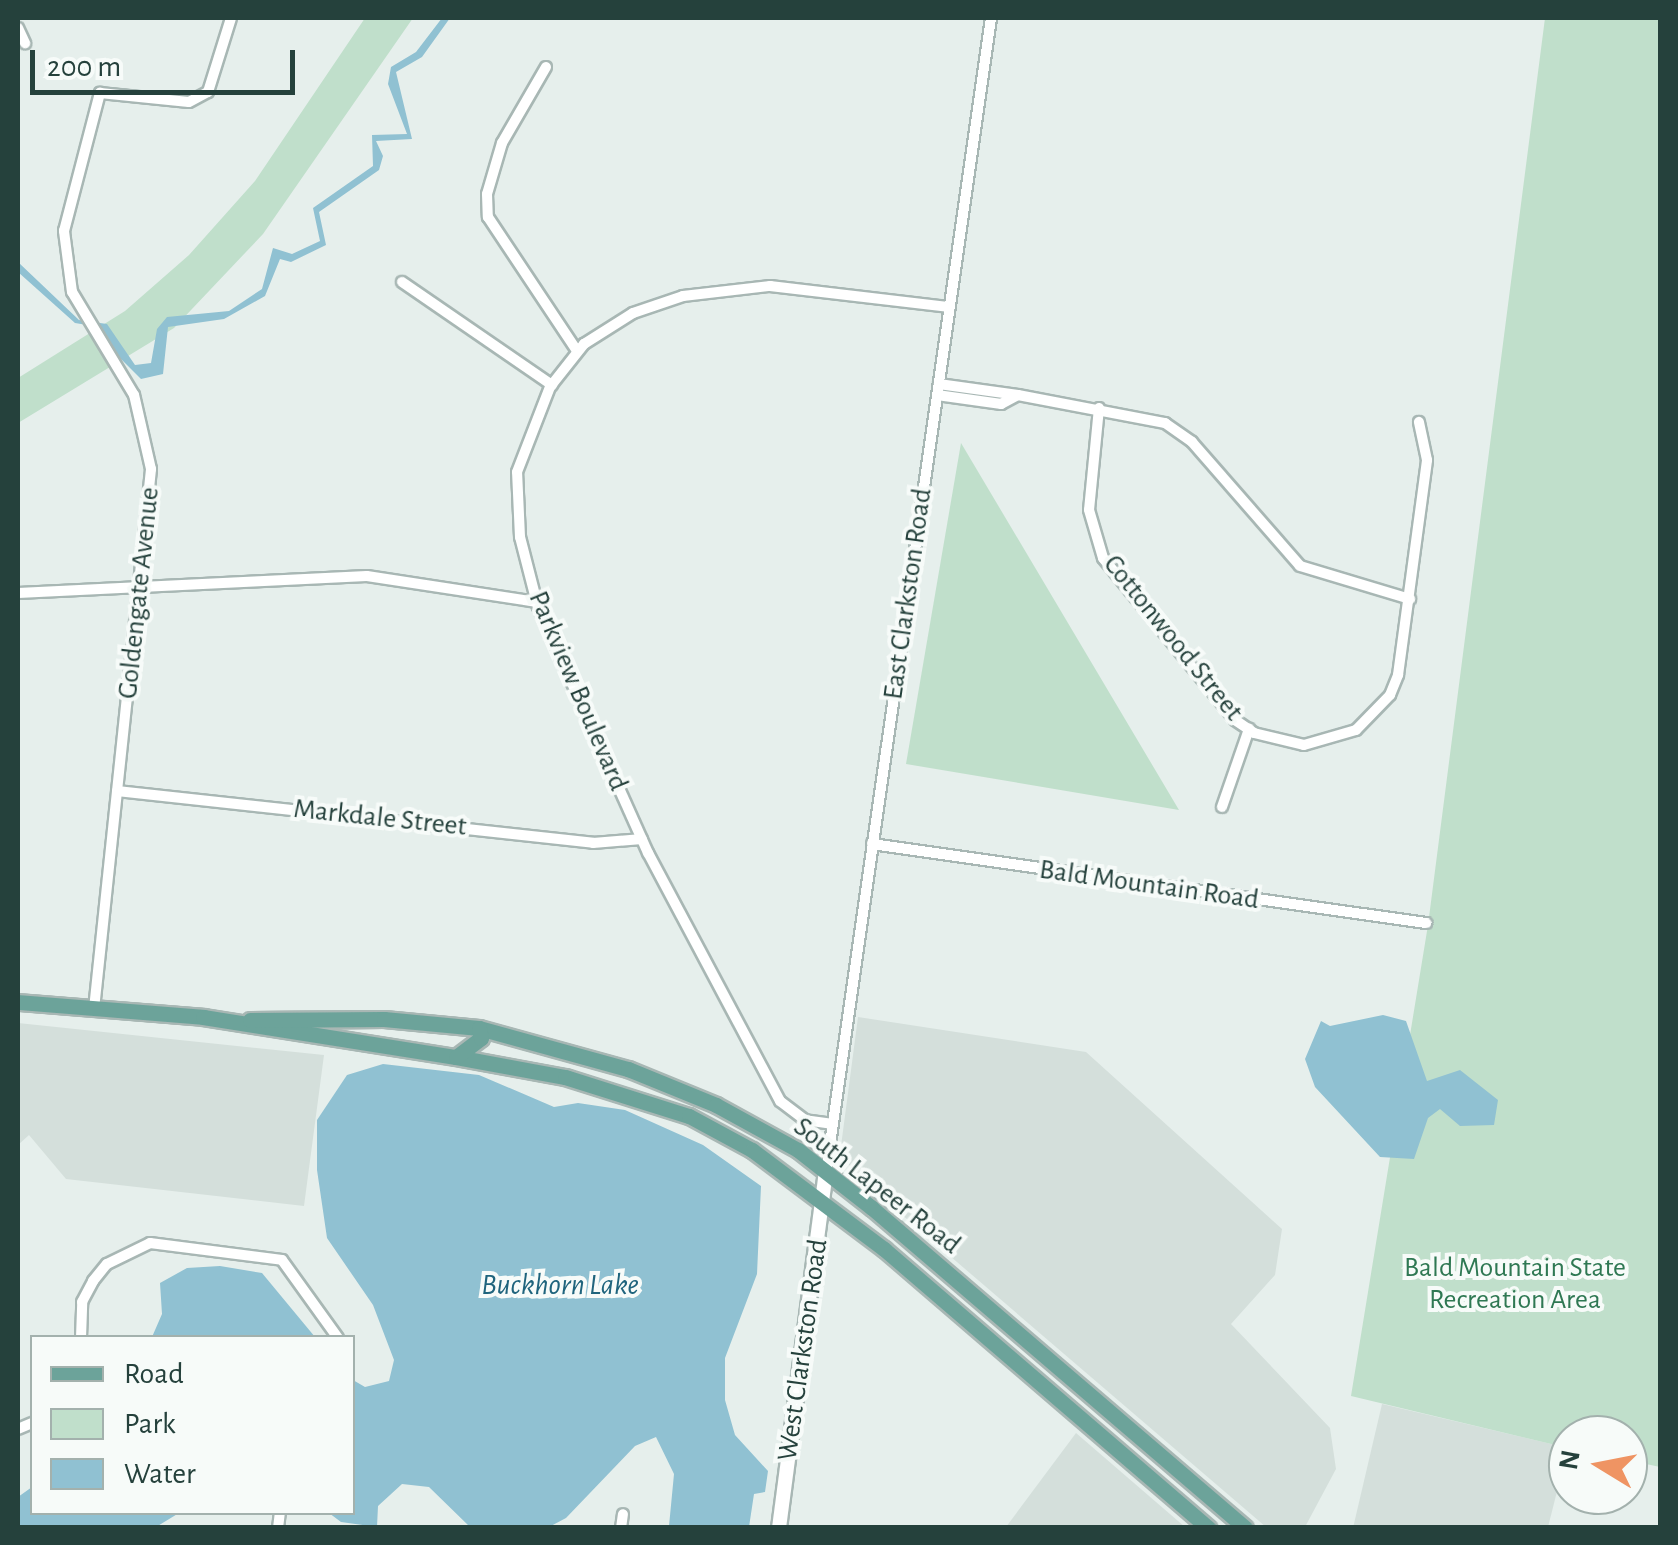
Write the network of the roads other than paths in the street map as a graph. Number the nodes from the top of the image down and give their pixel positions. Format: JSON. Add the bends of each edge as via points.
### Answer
{"nodes":[{"id":1,"x":231,"y":18,"type":"edge"},
{"id":2,"x":992,"y":18,"type":"edge"},
{"id":3,"x":18,"y":28,"type":"edge"},
{"id":4,"x":25,"y":43,"type":"dead end"},
{"id":5,"x":546,"y":67,"type":"dead end"},
{"id":6,"x":402,"y":282,"type":"dead end"},
{"id":7,"x":950,"y":307,"type":"junction"},
{"id":8,"x":577,"y":351,"type":"junction"},
{"id":9,"x":552,"y":385,"type":"junction"},
{"id":10,"x":938,"y":389,"type":"junction"},
{"id":11,"x":1099,"y":408,"type":"junction"},
{"id":12,"x":1419,"y":422,"type":"dead end"},
{"id":13,"x":142,"y":585,"type":"junction"},
{"id":14,"x":18,"y":593,"type":"edge"},
{"id":15,"x":1410,"y":599,"type":"junction"},
{"id":16,"x":537,"y":602,"type":"junction"},
{"id":17,"x":1249,"y":730,"type":"junction"},
{"id":18,"x":117,"y":791,"type":"junction"},
{"id":19,"x":1222,"y":807,"type":"dead end"},
{"id":20,"x":642,"y":839,"type":"junction"},
{"id":21,"x":872,"y":844,"type":"junction"},
{"id":22,"x":1426,"y":923,"type":"dead end"},
{"id":23,"x":18,"y":1002,"type":"edge"},
{"id":24,"x":94,"y":1009,"type":"junction"},
{"id":25,"x":226,"y":1021,"type":"junction"},
{"id":26,"x":479,"y":1028,"type":"junction"},
{"id":27,"x":540,"y":1040,"type":"junction"},
{"id":28,"x":456,"y":1057,"type":"junction"},
{"id":29,"x":536,"y":1071,"type":"junction"},
{"id":30,"x":832,"y":1124,"type":"junction"},
{"id":31,"x":826,"y":1172,"type":"junction"},
{"id":32,"x":822,"y":1201,"type":"junction"},
{"id":33,"x":918,"y":1279,"type":"junction"},
{"id":34,"x":82,"y":1335,"type":"edge"},
{"id":35,"x":336,"y":1335,"type":"edge"},
{"id":36,"x":1031,"y":1346,"type":"junction"},
{"id":37,"x":1091,"y":1398,"type":"junction"},
{"id":38,"x":1072,"y":1412,"type":"junction"},
{"id":39,"x":623,"y":1514,"type":"dead end"},
{"id":40,"x":621,"y":1528,"type":"edge"},
{"id":41,"x":779,"y":1528,"type":"edge"},
{"id":42,"x":1208,"y":1528,"type":"edge"},
{"id":43,"x":1246,"y":1528,"type":"edge"}],
"edges":[{"from":1,"to":13,"type":"street","name":"Goldengate Avenue","via":[[208,92],[189,102],[100,92],[64,230],[72,292],[143,418],[151,469]]},
{"from":2,"to":7,"type":"street","name":"East Clarkston Road"},
{"from":3,"to":4,"type":"street"},
{"from":5,"to":8,"type":"street","via":[[502,143],[487,194],[488,218]]},
{"from":6,"to":9,"type":"street"},
{"from":7,"to":8,"type":"street","name":"Parkview Boulevard","via":[[757,286],[662,302]]},
{"from":7,"to":10,"type":"street","name":"East Clarkston Road"},
{"from":8,"to":9,"type":"street","name":"Parkview Boulevard"},
{"from":9,"to":16,"type":"street","name":"Parkview Boulevard","via":[[524,448],[514,494]]},
{"from":10,"to":11,"type":"street","via":[[1001,404],[1018,395]]},
{"from":10,"to":21,"type":"street","name":"East Clarkston Road"},
{"from":11,"to":15,"type":"street","via":[[1133,412],[1182,433],[1300,566]]},
{"from":11,"to":17,"type":"street","name":"Cottonwood Street","via":[[1089,510],[1103,558],[1207,689]]},
{"from":12,"to":15,"type":"street","name":"Cottonwood Street","via":[[1427,460]]},
{"from":13,"to":14,"type":"street"},
{"from":13,"to":16,"type":"street","via":[[367,576]]},
{"from":13,"to":18,"type":"street","name":"Goldengate Avenue"},
{"from":15,"to":17,"type":"street","name":"Cottonwood Street","via":[[1390,695],[1356,730],[1304,745]]},
{"from":16,"to":20,"type":"street","name":"Parkview Boulevard"},
{"from":17,"to":19,"type":"street"},
{"from":18,"to":20,"type":"street","name":"Markdale Street","via":[[593,842]]},
{"from":18,"to":24,"type":"street","name":"Goldengate Avenue"},
{"from":20,"to":30,"type":"street","name":"Parkview Boulevard","via":[[780,1101],[805,1120]]},
{"from":21,"to":22,"type":"street","name":"Bald Mountain Road"},
{"from":21,"to":30,"type":"street","name":"East Clarkston Road"},
{"from":23,"to":24,"type":"main road","name":"South Lapeer Road"},
{"from":24,"to":25,"type":"main road","name":"South Lapeer Road"},
{"from":25,"to":26,"type":"main road","name":"South Lapeer Road","via":[[384,1019]]},
{"from":25,"to":28,"type":"main road","name":"South Lapeer Road"},
{"from":26,"to":27,"type":"main road","name":"South Lapeer Road"},
{"from":26,"to":28,"type":"main road","via":[[481,1038]]},
{"from":27,"to":29,"type":"main road","via":[[530,1054]]},
{"from":27,"to":31,"type":"main road","name":"South Lapeer Road","via":[[704,1099]]},
{"from":28,"to":29,"type":"main road","name":"South Lapeer Road"},
{"from":29,"to":32,"type":"main road","name":"South Lapeer Road","via":[[689,1116]]},
{"from":30,"to":31,"type":"street","name":"East Clarkston Road"},
{"from":31,"to":32,"type":"main road","name":"West Clarkston Road"},
{"from":31,"to":36,"type":"main road","name":"South Lapeer Road"},
{"from":32,"to":33,"type":"main road","name":"South Lapeer Road"},
{"from":32,"to":41,"type":"main road","name":"West Clarkston Road"},
{"from":33,"to":36,"type":"main road","via":[[936,1284],[1011,1349]]},
{"from":33,"to":38,"type":"main road","name":"South Lapeer Road"},
{"from":34,"to":35,"type":"street","via":[[82,1302],[92,1281],[107,1264],[150,1243],[282,1260]]},
{"from":36,"to":37,"type":"main road","name":"South Lapeer Road"},
{"from":37,"to":38,"type":"main road"},
{"from":37,"to":43,"type":"main road","name":"South Lapeer Road"},
{"from":38,"to":42,"type":"main road","name":"South Lapeer Road"},
{"from":39,"to":40,"type":"street"}]}
